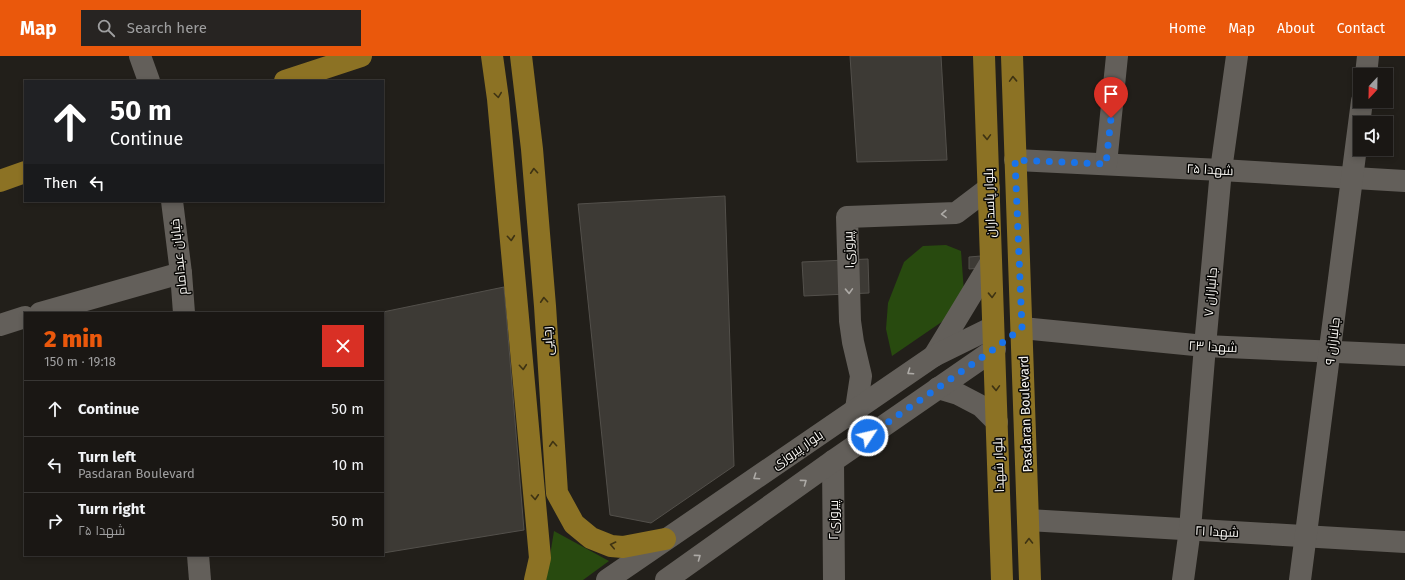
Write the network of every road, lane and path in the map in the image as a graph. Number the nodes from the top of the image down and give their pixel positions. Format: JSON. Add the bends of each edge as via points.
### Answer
{"nodes":[{"id":1,"x":140,"y":56,"type":"edge"},
{"id":2,"x":361,"y":56,"type":"edge"},
{"id":3,"x":492,"y":56,"type":"edge"},
{"id":4,"x":522,"y":56,"type":"edge"},
{"id":5,"x":984,"y":56,"type":"edge"},
{"id":6,"x":1012,"y":56,"type":"edge"},
{"id":7,"x":1117,"y":56,"type":"edge"},
{"id":8,"x":1237,"y":56,"type":"edge"},
{"id":9,"x":1368,"y":56,"type":"edge"},
{"id":10,"x":1367,"y":68,"type":"edge"},
{"id":11,"x":149,"y":80,"type":"edge"},
{"id":12,"x":288,"y":80,"type":"edge"},
{"id":13,"x":1361,"y":108,"type":"edge"},
{"id":14,"x":986,"y":111,"type":"junction"},
{"id":15,"x":1014,"y":112,"type":"junction"},
{"id":16,"x":1015,"y":160,"type":"junction"},
{"id":17,"x":1106,"y":164,"type":"junction"},
{"id":18,"x":1221,"y":170,"type":"junction"},
{"id":19,"x":24,"y":172,"type":"edge"},
{"id":20,"x":1353,"y":178,"type":"junction"},
{"id":21,"x":0,"y":181,"type":"edge"},
{"id":22,"x":1405,"y":181,"type":"edge"},
{"id":23,"x":989,"y":188,"type":"junction"},
{"id":24,"x":172,"y":202,"type":"edge"},
{"id":25,"x":537,"y":203,"type":"junction"},
{"id":26,"x":508,"y":204,"type":"junction"},
{"id":27,"x":991,"y":262,"type":"junction"},
{"id":28,"x":181,"y":273,"type":"junction"},
{"id":29,"x":44,"y":312,"type":"edge"},
{"id":30,"x":184,"y":312,"type":"edge"},
{"id":31,"x":24,"y":317,"type":"edge"},
{"id":32,"x":0,"y":325,"type":"edge"},
{"id":33,"x":993,"y":327,"type":"junction"},
{"id":34,"x":1022,"y":328,"type":"junction"},
{"id":35,"x":1205,"y":346,"type":"junction"},
{"id":36,"x":994,"y":349,"type":"junction"},
{"id":37,"x":1330,"y":351,"type":"junction"},
{"id":38,"x":1405,"y":355,"type":"edge"},
{"id":39,"x":934,"y":356,"type":"junction"},
{"id":40,"x":938,"y":388,"type":"junction"},
{"id":41,"x":525,"y":399,"type":"junction"},
{"id":42,"x":550,"y":399,"type":"junction"},
{"id":43,"x":856,"y":409,"type":"junction"},
{"id":44,"x":997,"y":422,"type":"junction"},
{"id":45,"x":833,"y":461,"type":"junction"},
{"id":46,"x":727,"y":496,"type":"junction"},
{"id":47,"x":1028,"y":520,"type":"junction"},
{"id":48,"x":746,"y":523,"type":"junction"},
{"id":49,"x":1190,"y":529,"type":"junction"},
{"id":50,"x":1306,"y":536,"type":"junction"},
{"id":51,"x":665,"y":539,"type":"junction"},
{"id":52,"x":1405,"y":542,"type":"edge"},
{"id":53,"x":198,"y":556,"type":"edge"},
{"id":54,"x":672,"y":578,"type":"edge"},
{"id":55,"x":200,"y":580,"type":"edge"},
{"id":56,"x":535,"y":580,"type":"edge"},
{"id":57,"x":607,"y":580,"type":"edge"},
{"id":58,"x":834,"y":580,"type":"edge"},
{"id":59,"x":1002,"y":580,"type":"edge"},
{"id":60,"x":1030,"y":580,"type":"edge"},
{"id":61,"x":1183,"y":580,"type":"edge"},
{"id":62,"x":1300,"y":580,"type":"edge"}],
"edges":[{"from":1,"to":11,"type":"street"},
{"from":2,"to":12,"type":"main road"},
{"from":3,"to":26,"type":"main road","name":"رجایی","one_way":true},
{"from":25,"to":4,"type":"main road","name":"رجایی","one_way":true},
{"from":5,"to":14,"type":"main road","name":"بلوار پاسداران"},
{"from":15,"to":6,"type":"main road","name":"Pasdaran Boulevard","one_way":true},
{"from":7,"to":17,"type":"street"},
{"from":8,"to":18,"type":"street","name":"جانبازان ۷"},
{"from":9,"to":10,"type":"street"},
{"from":13,"to":20,"type":"street","name":"جانبازان ۹"},
{"from":14,"to":15,"type":"main road"},
{"from":14,"to":23,"type":"main road","name":"بلوار پاسداران","one_way":true},
{"from":15,"to":16,"type":"main road","name":"Pasdaran Boulevard"},
{"from":16,"to":17,"type":"street","name":"شهدا ۲۵"},
{"from":16,"to":34,"type":"main road","name":"Pasdaran Boulevard"},
{"from":17,"to":18,"type":"street","name":"شهدا ۲۵"},
{"from":18,"to":20,"type":"street","name":"شهدا ۲۵"},
{"from":18,"to":35,"type":"street","name":"جانبازان ۷"},
{"from":19,"to":21,"type":"main road"},
{"from":20,"to":22,"type":"street","name":"شهدا ۲۵"},
{"from":20,"to":37,"type":"street","name":"جانبازان ۹"},
{"from":23,"to":27,"type":"main road","name":"بلوار پاسداران"},
{"from":23,"to":43,"type":"street","name":"پیروزی۱","one_way":true,"via":[[956,213],[847,217],[850,321],[861,376]]},
{"from":24,"to":28,"type":"street","name":"خیابان عبدامام"},
{"from":25,"to":26,"type":"main road"},
{"from":42,"to":25,"type":"main road","name":"رجایی","one_way":true},
{"from":26,"to":41,"type":"main road","name":"رجایی","one_way":true},
{"from":27,"to":33,"type":"main road","name":"بلوار پاسداران","one_way":true},
{"from":27,"to":39,"type":"street"},
{"from":28,"to":29,"type":"street"},
{"from":28,"to":30,"type":"street","name":"خیابان عبدامام"},
{"from":31,"to":32,"type":"street"},
{"from":33,"to":34,"type":"main road"},
{"from":33,"to":36,"type":"main road","name":"بلوار پاسداران"},
{"from":33,"to":39,"type":"street","name":"بلوار پیروزی"},
{"from":34,"to":35,"type":"street","name":"شهدا ۲۳"},
{"from":34,"to":36,"type":"main road"},
{"from":34,"to":47,"type":"main road","name":"Pasdaran Boulevard"},
{"from":35,"to":37,"type":"street","name":"شهدا ۲۳"},
{"from":35,"to":49,"type":"street","name":"جانبازان ۷"},
{"from":36,"to":40,"type":"street"},
{"from":36,"to":44,"type":"main road","name":"بلوار شهدا","one_way":true},
{"from":37,"to":38,"type":"street","name":"شهدا ۲۳"},
{"from":37,"to":50,"type":"street","name":"جانبازان ۹"},
{"from":39,"to":43,"type":"street","name":"بلوار پیروزی","one_way":true},
{"from":40,"to":44,"type":"street","via":[[958,394],[981,406]]},
{"from":40,"to":45,"type":"street"},
{"from":41,"to":42,"type":"main road"},
{"from":41,"to":56,"type":"main road","name":"رجایی","one_way":true,"via":[[540,558]]},
{"from":51,"to":42,"type":"main road","name":"رجایی","one_way":true,"via":[[624,547],[611,546],[591,538],[574,524],[556,493]]},
{"from":43,"to":46,"type":"street","name":"بلوار پیروزی","one_way":true},
{"from":44,"to":59,"type":"main road","name":"بلوار شهدا"},
{"from":48,"to":45,"type":"street","one_way":true},
{"from":45,"to":58,"type":"street","name":"پیروزی۲"},
{"from":46,"to":48,"type":"street"},
{"from":46,"to":51,"type":"street","name":"بلوار پیروزی"},
{"from":47,"to":49,"type":"street","name":"شهدا ۲۱"},
{"from":60,"to":47,"type":"main road","name":"Pasdaran Boulevard","one_way":true},
{"from":54,"to":48,"type":"street","one_way":true},
{"from":49,"to":50,"type":"street","name":"شهدا ۲۱"},
{"from":49,"to":61,"type":"street","name":"جانبازان ۷"},
{"from":50,"to":52,"type":"street","name":"شهدا ۲۱"},
{"from":50,"to":62,"type":"street","name":"جانبازان ۹"},
{"from":51,"to":57,"type":"street","name":"بلوار پیروزی"},
{"from":53,"to":55,"type":"street"}]}
